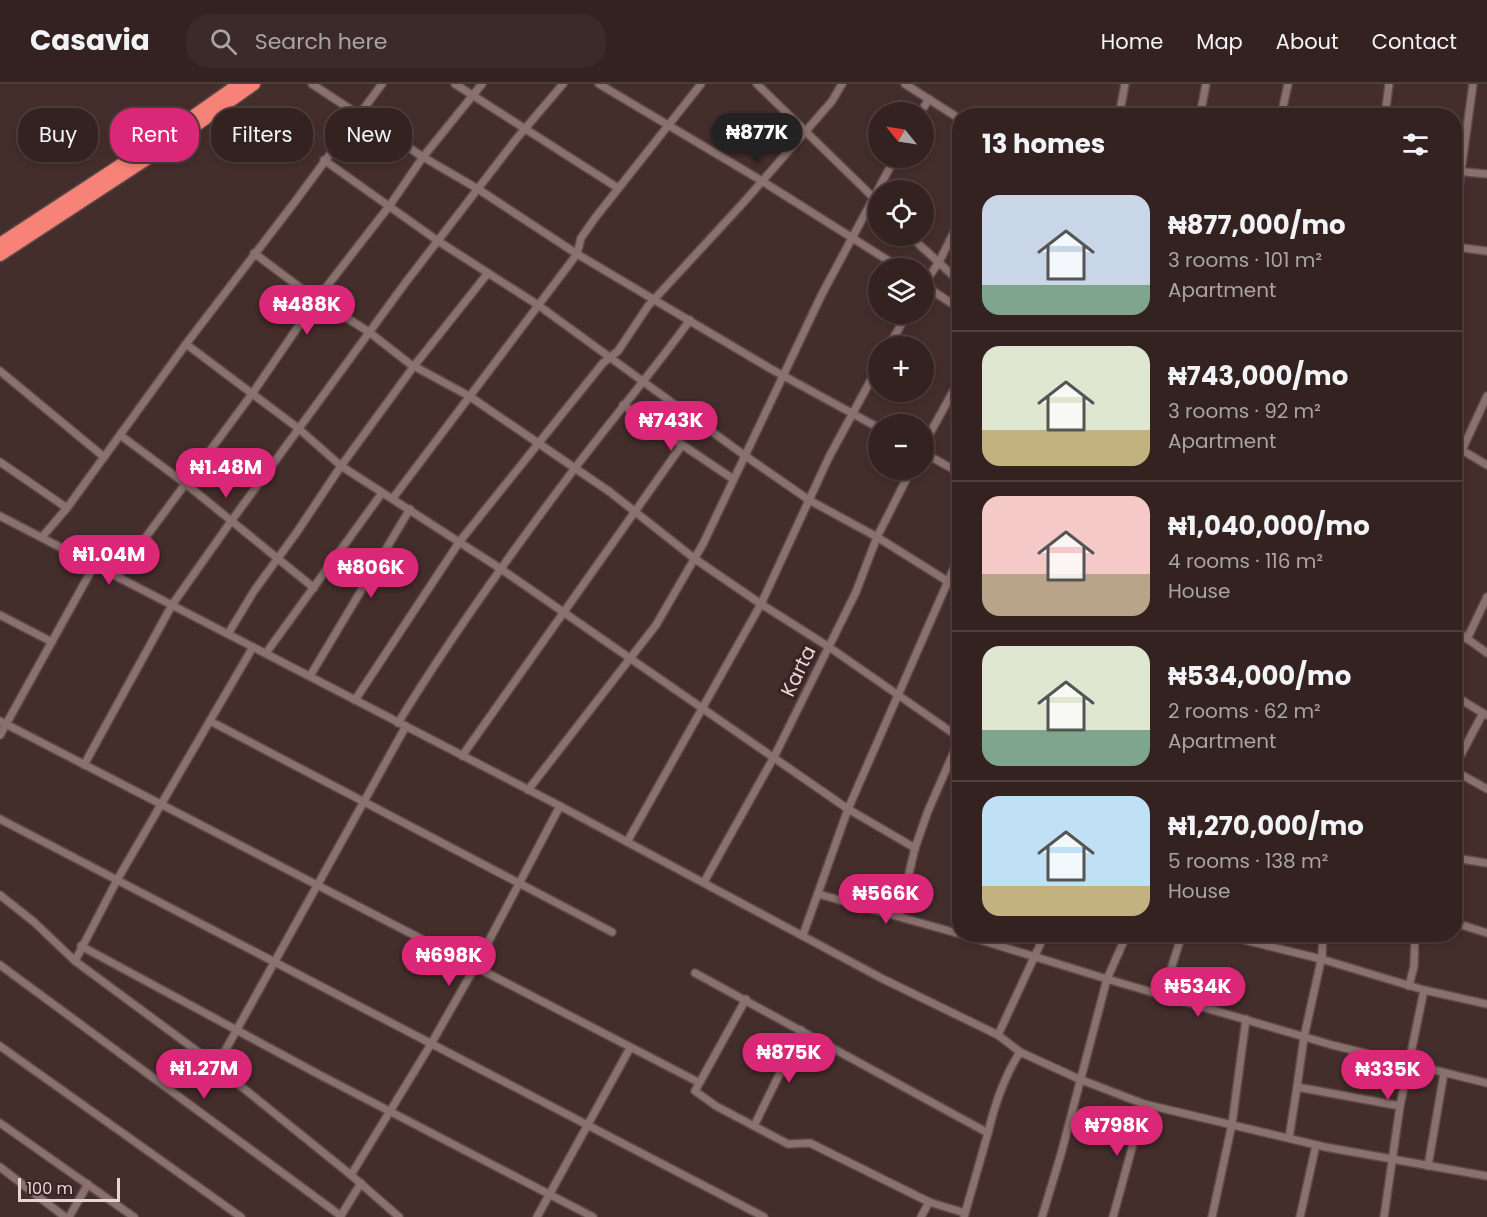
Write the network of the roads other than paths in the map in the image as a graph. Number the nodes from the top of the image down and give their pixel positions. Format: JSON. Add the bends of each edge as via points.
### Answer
{"nodes":[{"id":1,"x":239,"y":84,"type":"edge"},
{"id":2,"x":254,"y":84,"type":"edge"},
{"id":3,"x":312,"y":84,"type":"edge"},
{"id":4,"x":382,"y":84,"type":"edge"},
{"id":5,"x":455,"y":84,"type":"edge"},
{"id":6,"x":482,"y":84,"type":"edge"},
{"id":7,"x":564,"y":84,"type":"edge"},
{"id":8,"x":599,"y":84,"type":"edge"},
{"id":9,"x":700,"y":84,"type":"edge"},
{"id":10,"x":757,"y":84,"type":"edge"},
{"id":11,"x":842,"y":84,"type":"edge"},
{"id":12,"x":905,"y":84,"type":"edge"},
{"id":13,"x":1125,"y":84,"type":"edge"},
{"id":14,"x":1206,"y":84,"type":"edge"},
{"id":15,"x":1288,"y":84,"type":"edge"},
{"id":16,"x":1389,"y":84,"type":"edge"},
{"id":17,"x":1473,"y":84,"type":"edge"},
{"id":18,"x":222,"y":89,"type":"edge"},
{"id":19,"x":473,"y":95,"type":"junction"},
{"id":20,"x":929,"y":99,"type":"junction"},
{"id":21,"x":927,"y":102,"type":"edge"},
{"id":22,"x":348,"y":108,"type":"edge"},
{"id":23,"x":364,"y":108,"type":"edge"},
{"id":24,"x":1120,"y":108,"type":"edge"},
{"id":25,"x":1202,"y":108,"type":"edge"},
{"id":26,"x":1283,"y":108,"type":"edge"},
{"id":27,"x":1386,"y":108,"type":"edge"},
{"id":28,"x":952,"y":114,"type":"edge"},
{"id":29,"x":668,"y":126,"type":"junction"},
{"id":30,"x":526,"y":128,"type":"junction"},
{"id":31,"x":806,"y":131,"type":"junction"},
{"id":32,"x":1462,"y":148,"type":"edge"},
{"id":33,"x":412,"y":150,"type":"edge"},
{"id":34,"x":423,"y":157,"type":"junction"},
{"id":35,"x":324,"y":160,"type":"joint"},
{"id":36,"x":1462,"y":171,"type":"edge"},
{"id":37,"x":1487,"y":174,"type":"edge"},
{"id":38,"x":762,"y":181,"type":"junction"},
{"id":39,"x":618,"y":188,"type":"junction"},
{"id":40,"x":478,"y":189,"type":"junction"},
{"id":41,"x":868,"y":191,"type":"edge"},
{"id":42,"x":390,"y":205,"type":"junction"},
{"id":43,"x":868,"y":214,"type":"edge"},
{"id":44,"x":952,"y":236,"type":"edge"},
{"id":45,"x":853,"y":237,"type":"junction"},
{"id":46,"x":438,"y":241,"type":"junction"},
{"id":47,"x":0,"y":244,"type":"edge"},
{"id":48,"x":921,"y":246,"type":"edge"},
{"id":49,"x":1462,"y":248,"type":"edge"},
{"id":50,"x":1487,"y":251,"type":"edge"},
{"id":51,"x":254,"y":253,"type":"junction"},
{"id":52,"x":577,"y":254,"type":"junction"},
{"id":53,"x":0,"y":255,"type":"edge"},
{"id":54,"x":885,"y":258,"type":"edge"},
{"id":55,"x":939,"y":262,"type":"junction"},
{"id":56,"x":934,"y":269,"type":"edge"},
{"id":57,"x":488,"y":273,"type":"junction"},
{"id":58,"x":952,"y":274,"type":"edge"},
{"id":59,"x":934,"y":291,"type":"edge"},
{"id":60,"x":317,"y":299,"type":"junction"},
{"id":61,"x":655,"y":299,"type":"junction"},
{"id":62,"x":952,"y":303,"type":"edge"},
{"id":63,"x":538,"y":305,"type":"junction"},
{"id":64,"x":690,"y":320,"type":"junction"},
{"id":65,"x":369,"y":332,"type":"junction"},
{"id":66,"x":186,"y":344,"type":"junction"},
{"id":67,"x":609,"y":358,"type":"junction"},
{"id":68,"x":414,"y":366,"type":"junction"},
{"id":69,"x":0,"y":371,"type":"edge"},
{"id":70,"x":783,"y":376,"type":"junction"},
{"id":71,"x":644,"y":382,"type":"junction"},
{"id":72,"x":868,"y":386,"type":"edge"},
{"id":73,"x":952,"y":393,"type":"edge"},
{"id":74,"x":252,"y":394,"type":"junction"},
{"id":75,"x":469,"y":396,"type":"junction"},
{"id":76,"x":1487,"y":396,"type":"edge"},
{"id":77,"x":623,"y":405,"type":"junction"},
{"id":78,"x":853,"y":414,"type":"junction"},
{"id":79,"x":868,"y":422,"type":"edge"},
{"id":80,"x":934,"y":426,"type":"edge"},
{"id":81,"x":298,"y":428,"type":"junction"},
{"id":82,"x":120,"y":435,"type":"junction"},
{"id":83,"x":538,"y":443,"type":"junction"},
{"id":84,"x":682,"y":445,"type":"junction"},
{"id":85,"x":1463,"y":451,"type":"joint"},
{"id":86,"x":744,"y":455,"type":"junction"},
{"id":87,"x":104,"y":457,"type":"junction"},
{"id":88,"x":934,"y":459,"type":"edge"},
{"id":89,"x":0,"y":462,"type":"edge"},
{"id":90,"x":1487,"y":465,"type":"edge"},
{"id":91,"x":341,"y":466,"type":"junction"},
{"id":92,"x":575,"y":468,"type":"junction"},
{"id":93,"x":952,"y":469,"type":"edge"},
{"id":94,"x":733,"y":479,"type":"junction"},
{"id":95,"x":906,"y":480,"type":"edge"},
{"id":96,"x":186,"y":484,"type":"junction"},
{"id":97,"x":382,"y":493,"type":"junction"},
{"id":98,"x":393,"y":498,"type":"junction"},
{"id":99,"x":809,"y":500,"type":"junction"},
{"id":100,"x":67,"y":508,"type":"junction"},
{"id":101,"x":410,"y":509,"type":"junction"},
{"id":102,"x":636,"y":512,"type":"junction"},
{"id":103,"x":0,"y":516,"type":"edge"},
{"id":104,"x":231,"y":520,"type":"junction"},
{"id":105,"x":42,"y":537,"type":"junction"},
{"id":106,"x":877,"y":537,"type":"junction"},
{"id":107,"x":460,"y":541,"type":"junction"},
{"id":108,"x":277,"y":558,"type":"junction"},
{"id":109,"x":695,"y":559,"type":"junction"},
{"id":110,"x":95,"y":564,"type":"junction"},
{"id":111,"x":501,"y":569,"type":"junction"},
{"id":112,"x":952,"y":572,"type":"edge"},
{"id":113,"x":117,"y":576,"type":"junction"},
{"id":114,"x":948,"y":581,"type":"junction"},
{"id":115,"x":952,"y":584,"type":"edge"},
{"id":116,"x":314,"y":588,"type":"junction"},
{"id":117,"x":1487,"y":597,"type":"edge"},
{"id":118,"x":761,"y":604,"type":"junction"},
{"id":119,"x":172,"y":605,"type":"junction"},
{"id":120,"x":564,"y":613,"type":"junction"},
{"id":121,"x":0,"y":615,"type":"edge"},
{"id":122,"x":228,"y":634,"type":"junction"},
{"id":123,"x":1462,"y":635,"type":"edge"},
{"id":124,"x":1467,"y":639,"type":"junction"},
{"id":125,"x":52,"y":642,"type":"junction"},
{"id":126,"x":253,"y":646,"type":"junction"},
{"id":127,"x":829,"y":647,"type":"junction"},
{"id":128,"x":1487,"y":652,"type":"edge"},
{"id":129,"x":266,"y":653,"type":"junction"},
{"id":130,"x":630,"y":659,"type":"junction"},
{"id":131,"x":310,"y":676,"type":"junction"},
{"id":132,"x":897,"y":695,"type":"junction"},
{"id":133,"x":355,"y":700,"type":"junction"},
{"id":134,"x":1462,"y":700,"type":"edge"},
{"id":135,"x":703,"y":708,"type":"junction"},
{"id":136,"x":1485,"y":714,"type":"edge"},
{"id":137,"x":210,"y":721,"type":"junction"},
{"id":138,"x":3,"y":723,"type":"edge"},
{"id":139,"x":402,"y":724,"type":"junction"},
{"id":140,"x":952,"y":733,"type":"edge"},
{"id":141,"x":0,"y":735,"type":"edge"},
{"id":142,"x":1462,"y":754,"type":"edge"},
{"id":143,"x":462,"y":756,"type":"junction"},
{"id":144,"x":952,"y":756,"type":"edge"},
{"id":145,"x":774,"y":757,"type":"junction"},
{"id":146,"x":84,"y":765,"type":"junction"},
{"id":147,"x":1462,"y":775,"type":"edge"},
{"id":148,"x":1487,"y":789,"type":"edge"},
{"id":149,"x":528,"y":790,"type":"junction"},
{"id":150,"x":364,"y":803,"type":"junction"},
{"id":151,"x":161,"y":805,"type":"junction"},
{"id":152,"x":560,"y":806,"type":"junction"},
{"id":153,"x":848,"y":810,"type":"junction"},
{"id":154,"x":0,"y":819,"type":"edge"},
{"id":155,"x":627,"y":842,"type":"junction"},
{"id":156,"x":915,"y":848,"type":"junction"},
{"id":157,"x":1462,"y":859,"type":"edge"},
{"id":158,"x":1487,"y":864,"type":"edge"},
{"id":159,"x":117,"y":880,"type":"junction"},
{"id":160,"x":704,"y":882,"type":"junction"},
{"id":161,"x":318,"y":885,"type":"junction"},
{"id":162,"x":518,"y":885,"type":"junction"},
{"id":163,"x":818,"y":894,"type":"junction"},
{"id":164,"x":0,"y":895,"type":"edge"},
{"id":165,"x":899,"y":916,"type":"junction"},
{"id":166,"x":1462,"y":926,"type":"edge"},
{"id":167,"x":612,"y":932,"type":"dead end"},
{"id":168,"x":952,"y":932,"type":"edge"},
{"id":169,"x":1487,"y":933,"type":"edge"},
{"id":170,"x":803,"y":935,"type":"junction"},
{"id":171,"x":986,"y":942,"type":"edge"},
{"id":172,"x":1042,"y":942,"type":"edge"},
{"id":173,"x":1124,"y":942,"type":"edge"},
{"id":174,"x":1180,"y":942,"type":"edge"},
{"id":175,"x":1252,"y":942,"type":"edge"},
{"id":176,"x":1322,"y":942,"type":"edge"},
{"id":177,"x":1415,"y":942,"type":"edge"},
{"id":178,"x":81,"y":946,"type":"junction"},
{"id":179,"x":1035,"y":957,"type":"junction"},
{"id":180,"x":1321,"y":959,"type":"junction"},
{"id":181,"x":75,"y":961,"type":"junction"},
{"id":182,"x":274,"y":961,"type":"junction"},
{"id":183,"x":0,"y":965,"type":"edge"},
{"id":184,"x":475,"y":967,"type":"junction"},
{"id":185,"x":695,"y":973,"type":"dead end"},
{"id":186,"x":1107,"y":980,"type":"junction"},
{"id":187,"x":1409,"y":986,"type":"junction"},
{"id":188,"x":1424,"y":990,"type":"junction"},
{"id":189,"x":1164,"y":995,"type":"junction"},
{"id":190,"x":746,"y":999,"type":"junction"},
{"id":191,"x":1487,"y":1004,"type":"edge"},
{"id":192,"x":1246,"y":1019,"type":"junction"},
{"id":193,"x":236,"y":1030,"type":"junction"},
{"id":194,"x":801,"y":1030,"type":"junction"},
{"id":195,"x":998,"y":1035,"type":"junction"},
{"id":196,"x":1304,"y":1037,"type":"junction"},
{"id":197,"x":431,"y":1044,"type":"junction"},
{"id":198,"x":0,"y":1046,"type":"edge"},
{"id":199,"x":630,"y":1048,"type":"junction"},
{"id":200,"x":1020,"y":1052,"type":"junction"},
{"id":201,"x":1408,"y":1065,"type":"junction"},
{"id":202,"x":216,"y":1067,"type":"junction"},
{"id":203,"x":1444,"y":1072,"type":"junction"},
{"id":204,"x":1079,"y":1079,"type":"junction"},
{"id":205,"x":698,"y":1082,"type":"junction"},
{"id":206,"x":1487,"y":1083,"type":"edge"},
{"id":207,"x":1297,"y":1087,"type":"junction"},
{"id":208,"x":1144,"y":1104,"type":"junction"},
{"id":209,"x":1400,"y":1106,"type":"junction"},
{"id":210,"x":389,"y":1110,"type":"junction"},
{"id":211,"x":0,"y":1123,"type":"edge"},
{"id":212,"x":1232,"y":1124,"type":"junction"},
{"id":213,"x":587,"y":1126,"type":"junction"},
{"id":214,"x":753,"y":1126,"type":"junction"},
{"id":215,"x":988,"y":1133,"type":"junction"},
{"id":216,"x":1289,"y":1138,"type":"junction"},
{"id":217,"x":1316,"y":1145,"type":"junction"},
{"id":218,"x":1391,"y":1159,"type":"junction"},
{"id":219,"x":1428,"y":1166,"type":"junction"},
{"id":220,"x":0,"y":1167,"type":"edge"},
{"id":221,"x":351,"y":1175,"type":"junction"},
{"id":222,"x":1487,"y":1176,"type":"edge"},
{"id":223,"x":361,"y":1183,"type":"junction"},
{"id":224,"x":88,"y":1184,"type":"junction"},
{"id":225,"x":548,"y":1195,"type":"junction"},
{"id":226,"x":929,"y":1202,"type":"junction"},
{"id":227,"x":964,"y":1215,"type":"edge"},
{"id":228,"x":67,"y":1217,"type":"edge"},
{"id":229,"x":134,"y":1217,"type":"edge"},
{"id":230,"x":241,"y":1217,"type":"edge"},
{"id":231,"x":340,"y":1217,"type":"edge"},
{"id":232,"x":399,"y":1217,"type":"edge"},
{"id":233,"x":537,"y":1217,"type":"edge"},
{"id":234,"x":593,"y":1217,"type":"edge"},
{"id":235,"x":764,"y":1217,"type":"edge"},
{"id":236,"x":921,"y":1217,"type":"edge"},
{"id":237,"x":1042,"y":1217,"type":"edge"},
{"id":238,"x":1113,"y":1217,"type":"edge"},
{"id":239,"x":1212,"y":1217,"type":"edge"},
{"id":240,"x":1300,"y":1217,"type":"edge"},
{"id":241,"x":1384,"y":1217,"type":"edge"}],
"edges":[{"from":1,"to":18,"type":"highway"},
{"from":2,"to":53,"type":"highway"},
{"from":3,"to":22,"type":"street"},
{"from":4,"to":23,"type":"street"},
{"from":5,"to":19,"type":"street"},
{"from":6,"to":19,"type":"street"},
{"from":7,"to":30,"type":"street"},
{"from":8,"to":29,"type":"street"},
{"from":9,"to":29,"type":"street"},
{"from":10,"to":31,"type":"street"},
{"from":11,"to":31,"type":"street"},
{"from":12,"to":20,"type":"street"},
{"from":13,"to":24,"type":"street"},
{"from":14,"to":25,"type":"street"},
{"from":15,"to":26,"type":"street"},
{"from":16,"to":27,"type":"street"},
{"from":17,"to":32,"type":"street"},
{"from":18,"to":47,"type":"highway"},
{"from":19,"to":30,"type":"street"},
{"from":19,"to":34,"type":"street"},
{"from":20,"to":21,"type":"street"},
{"from":20,"to":28,"type":"street"},
{"from":29,"to":38,"type":"street"},
{"from":29,"to":39,"type":"street"},
{"from":30,"to":39,"type":"street"},
{"from":30,"to":40,"type":"street"},
{"from":31,"to":38,"type":"street"},
{"from":31,"to":41,"type":"street"},
{"from":33,"to":34,"type":"street"},
{"from":34,"to":40,"type":"street"},
{"from":34,"to":42,"type":"street"},
{"from":35,"to":42,"type":"street"},
{"from":35,"to":51,"type":"street"},
{"from":36,"to":37,"type":"street"},
{"from":38,"to":45,"type":"street"},
{"from":38,"to":61,"type":"street"},
{"from":39,"to":52,"type":"street","via":[[581,238]]},
{"from":40,"to":46,"type":"street"},
{"from":40,"to":52,"type":"street"},
{"from":42,"to":46,"type":"street"},
{"from":42,"to":60,"type":"street"},
{"from":43,"to":45,"type":"street"},
{"from":44,"to":55,"type":"street"},
{"from":45,"to":54,"type":"street"},
{"from":45,"to":70,"type":"street"},
{"from":46,"to":57,"type":"street"},
{"from":46,"to":65,"type":"street"},
{"from":48,"to":55,"type":"street"},
{"from":49,"to":50,"type":"street"},
{"from":51,"to":60,"type":"street"},
{"from":51,"to":66,"type":"street"},
{"from":52,"to":61,"type":"street"},
{"from":52,"to":63,"type":"street"},
{"from":55,"to":56,"type":"street"},
{"from":55,"to":58,"type":"street"},
{"from":57,"to":63,"type":"street"},
{"from":57,"to":68,"type":"street"},
{"from":59,"to":62,"type":"street"},
{"from":60,"to":65,"type":"street"},
{"from":60,"to":74,"type":"street"},
{"from":61,"to":64,"type":"street"},
{"from":61,"to":67,"type":"street"},
{"from":63,"to":67,"type":"street"},
{"from":63,"to":75,"type":"street"},
{"from":64,"to":70,"type":"street"},
{"from":64,"to":71,"type":"street"},
{"from":65,"to":68,"type":"street"},
{"from":65,"to":81,"type":"street"},
{"from":66,"to":74,"type":"street"},
{"from":66,"to":82,"type":"street"},
{"from":67,"to":71,"type":"street"},
{"from":67,"to":83,"type":"street"},
{"from":68,"to":75,"type":"street"},
{"from":68,"to":91,"type":"street"},
{"from":69,"to":87,"type":"street"},
{"from":70,"to":78,"type":"street"},
{"from":70,"to":86,"type":"street"},
{"from":71,"to":77,"type":"street"},
{"from":71,"to":86,"type":"street"},
{"from":72,"to":78,"type":"street"},
{"from":73,"to":80,"type":"street"},
{"from":74,"to":81,"type":"street"},
{"from":74,"to":96,"type":"street"},
{"from":75,"to":83,"type":"street"},
{"from":75,"to":98,"type":"street"},
{"from":76,"to":85,"type":"street"},
{"from":77,"to":84,"type":"street"},
{"from":77,"to":92,"type":"street"},
{"from":78,"to":79,"type":"street"},
{"from":78,"to":99,"type":"street"},
{"from":81,"to":91,"type":"street"},
{"from":81,"to":104,"type":"street"},
{"from":82,"to":87,"type":"street"},
{"from":82,"to":96,"type":"street"},
{"from":83,"to":92,"type":"street"},
{"from":83,"to":107,"type":"street"},
{"from":84,"to":94,"type":"street"},
{"from":84,"to":102,"type":"street"},
{"from":85,"to":90,"type":"street"},
{"from":86,"to":94,"type":"street"},
{"from":86,"to":99,"type":"street"},
{"from":87,"to":100,"type":"street"},
{"from":88,"to":93,"type":"street"},
{"from":89,"to":100,"type":"street"},
{"from":91,"to":97,"type":"street"},
{"from":91,"to":108,"type":"street"},
{"from":92,"to":102,"type":"street"},
{"from":92,"to":111,"type":"street"},
{"from":94,"to":109,"type":"street"},
{"from":95,"to":106,"type":"street","name":"Karta"},
{"from":96,"to":104,"type":"street"},
{"from":96,"to":113,"type":"street"},
{"from":97,"to":98,"type":"street"},
{"from":97,"to":116,"type":"street"},
{"from":98,"to":101,"type":"street"},
{"from":99,"to":106,"type":"street"},
{"from":99,"to":118,"type":"street"},
{"from":100,"to":105,"type":"street"},
{"from":101,"to":107,"type":"street"},
{"from":101,"to":131,"type":"street"},
{"from":102,"to":109,"type":"street"},
{"from":102,"to":120,"type":"street"},
{"from":103,"to":105,"type":"street"},
{"from":104,"to":108,"type":"street"},
{"from":104,"to":119,"type":"street"},
{"from":105,"to":110,"type":"street"},
{"from":106,"to":114,"type":"street"},
{"from":106,"to":127,"type":"street","name":"Karta"},
{"from":107,"to":111,"type":"street"},
{"from":107,"to":133,"type":"street"},
{"from":108,"to":116,"type":"street"},
{"from":108,"to":122,"type":"street"},
{"from":109,"to":118,"type":"street"},
{"from":109,"to":130,"type":"street","via":[[656,625]]},
{"from":110,"to":113,"type":"street"},
{"from":110,"to":125,"type":"street"},
{"from":111,"to":120,"type":"street"},
{"from":111,"to":139,"type":"street","via":[[418,691]]},
{"from":112,"to":114,"type":"street"},
{"from":113,"to":119,"type":"street"},
{"from":114,"to":115,"type":"street"},
{"from":114,"to":132,"type":"street"},
{"from":116,"to":129,"type":"street"},
{"from":117,"to":124,"type":"street"},
{"from":118,"to":127,"type":"street"},
{"from":118,"to":135,"type":"street"},
{"from":119,"to":122,"type":"street"},
{"from":119,"to":146,"type":"street"},
{"from":120,"to":130,"type":"street"},
{"from":120,"to":143,"type":"street"},
{"from":121,"to":125,"type":"street"},
{"from":122,"to":126,"type":"street"},
{"from":123,"to":124,"type":"street"},
{"from":124,"to":128,"type":"street"},
{"from":125,"to":138,"type":"street"},
{"from":126,"to":129,"type":"street"},
{"from":126,"to":137,"type":"street"},
{"from":127,"to":132,"type":"street"},
{"from":127,"to":145,"type":"street","name":"Karta"},
{"from":129,"to":131,"type":"street"},
{"from":130,"to":135,"type":"street"},
{"from":130,"to":149,"type":"street"},
{"from":131,"to":133,"type":"street"},
{"from":132,"to":140,"type":"street"},
{"from":132,"to":153,"type":"street"},
{"from":133,"to":139,"type":"street"},
{"from":134,"to":136,"type":"street"},
{"from":135,"to":145,"type":"street"},
{"from":135,"to":155,"type":"street"},
{"from":136,"to":142,"type":"street"},
{"from":137,"to":150,"type":"street"},
{"from":137,"to":151,"type":"street"},
{"from":138,"to":141,"type":"street"},
{"from":138,"to":146,"type":"street"},
{"from":139,"to":143,"type":"street"},
{"from":139,"to":150,"type":"street"},
{"from":143,"to":149,"type":"street"},
{"from":144,"to":156,"type":"street"},
{"from":145,"to":153,"type":"street"},
{"from":145,"to":160,"type":"street","name":"Karta"},
{"from":146,"to":151,"type":"street"},
{"from":147,"to":148,"type":"street"},
{"from":149,"to":152,"type":"street"},
{"from":150,"to":161,"type":"street"},
{"from":150,"to":162,"type":"street"},
{"from":151,"to":159,"type":"street"},
{"from":151,"to":161,"type":"street"},
{"from":152,"to":155,"type":"street"},
{"from":152,"to":162,"type":"street"},
{"from":153,"to":156,"type":"street"},
{"from":153,"to":163,"type":"street"},
{"from":154,"to":159,"type":"street"},
{"from":155,"to":160,"type":"street"},
{"from":156,"to":165,"type":"street"},
{"from":157,"to":158,"type":"street"},
{"from":159,"to":178,"type":"street"},
{"from":159,"to":182,"type":"street"},
{"from":160,"to":170,"type":"street"},
{"from":161,"to":182,"type":"street"},
{"from":161,"to":184,"type":"street"},
{"from":162,"to":167,"type":"street"},
{"from":162,"to":184,"type":"street"},
{"from":163,"to":165,"type":"street"},
{"from":163,"to":170,"type":"street"},
{"from":164,"to":181,"type":"street"},
{"from":165,"to":168,"type":"street"},
{"from":166,"to":169,"type":"street"},
{"from":170,"to":195,"type":"street"},
{"from":171,"to":179,"type":"street"},
{"from":172,"to":179,"type":"street"},
{"from":173,"to":186,"type":"street"},
{"from":174,"to":189,"type":"street"},
{"from":175,"to":180,"type":"street"},
{"from":176,"to":180,"type":"street"},
{"from":177,"to":187,"type":"street"},
{"from":178,"to":181,"type":"street"},
{"from":178,"to":193,"type":"street"},
{"from":179,"to":186,"type":"street"},
{"from":179,"to":195,"type":"street"},
{"from":180,"to":187,"type":"street"},
{"from":180,"to":196,"type":"street"},
{"from":181,"to":202,"type":"street"},
{"from":182,"to":193,"type":"street"},
{"from":182,"to":197,"type":"street"},
{"from":183,"to":231,"type":"street"},
{"from":184,"to":197,"type":"street"},
{"from":184,"to":199,"type":"street"},
{"from":185,"to":190,"type":"street"},
{"from":186,"to":189,"type":"street"},
{"from":186,"to":204,"type":"street"},
{"from":187,"to":188,"type":"street"},
{"from":188,"to":191,"type":"street"},
{"from":188,"to":201,"type":"street"},
{"from":189,"to":192,"type":"street"},
{"from":190,"to":194,"type":"street"},
{"from":190,"to":205,"type":"street"},
{"from":192,"to":196,"type":"street"},
{"from":192,"to":212,"type":"street"},
{"from":193,"to":202,"type":"street"},
{"from":193,"to":210,"type":"street"},
{"from":194,"to":214,"type":"street"},
{"from":194,"to":215,"type":"street"},
{"from":195,"to":200,"type":"street"},
{"from":196,"to":201,"type":"street"},
{"from":196,"to":207,"type":"street"},
{"from":197,"to":210,"type":"street"},
{"from":197,"to":213,"type":"street"},
{"from":198,"to":230,"type":"street"},
{"from":199,"to":205,"type":"street"},
{"from":199,"to":213,"type":"street"},
{"from":200,"to":204,"type":"street"},
{"from":200,"to":215,"type":"street","via":[[1000,1092]]},
{"from":201,"to":203,"type":"street"},
{"from":201,"to":209,"type":"street"},
{"from":202,"to":221,"type":"street"},
{"from":203,"to":206,"type":"street"},
{"from":203,"to":219,"type":"street"},
{"from":204,"to":208,"type":"street"},
{"from":204,"to":237,"type":"street"},
{"from":205,"to":214,"type":"street","via":[[695,1091]]},
{"from":207,"to":209,"type":"street"},
{"from":207,"to":216,"type":"street"},
{"from":208,"to":212,"type":"street"},
{"from":208,"to":238,"type":"street"},
{"from":209,"to":218,"type":"street"},
{"from":210,"to":221,"type":"street"},
{"from":210,"to":225,"type":"street"},
{"from":211,"to":224,"type":"street"},
{"from":212,"to":216,"type":"street"},
{"from":212,"to":239,"type":"street"},
{"from":213,"to":225,"type":"street"},
{"from":213,"to":235,"type":"street"},
{"from":214,"to":226,"type":"street","via":[[788,1144],[810,1143]]},
{"from":215,"to":227,"type":"street"},
{"from":216,"to":217,"type":"street"},
{"from":217,"to":218,"type":"street"},
{"from":217,"to":240,"type":"street"},
{"from":218,"to":219,"type":"street"},
{"from":218,"to":241,"type":"street"},
{"from":219,"to":222,"type":"street"},
{"from":220,"to":228,"type":"street"},
{"from":221,"to":223,"type":"street"},
{"from":223,"to":231,"type":"street"},
{"from":223,"to":232,"type":"street"},
{"from":224,"to":228,"type":"street"},
{"from":224,"to":229,"type":"street"},
{"from":225,"to":233,"type":"street"},
{"from":225,"to":234,"type":"street"},
{"from":226,"to":227,"type":"street"},
{"from":226,"to":236,"type":"street"}]}
